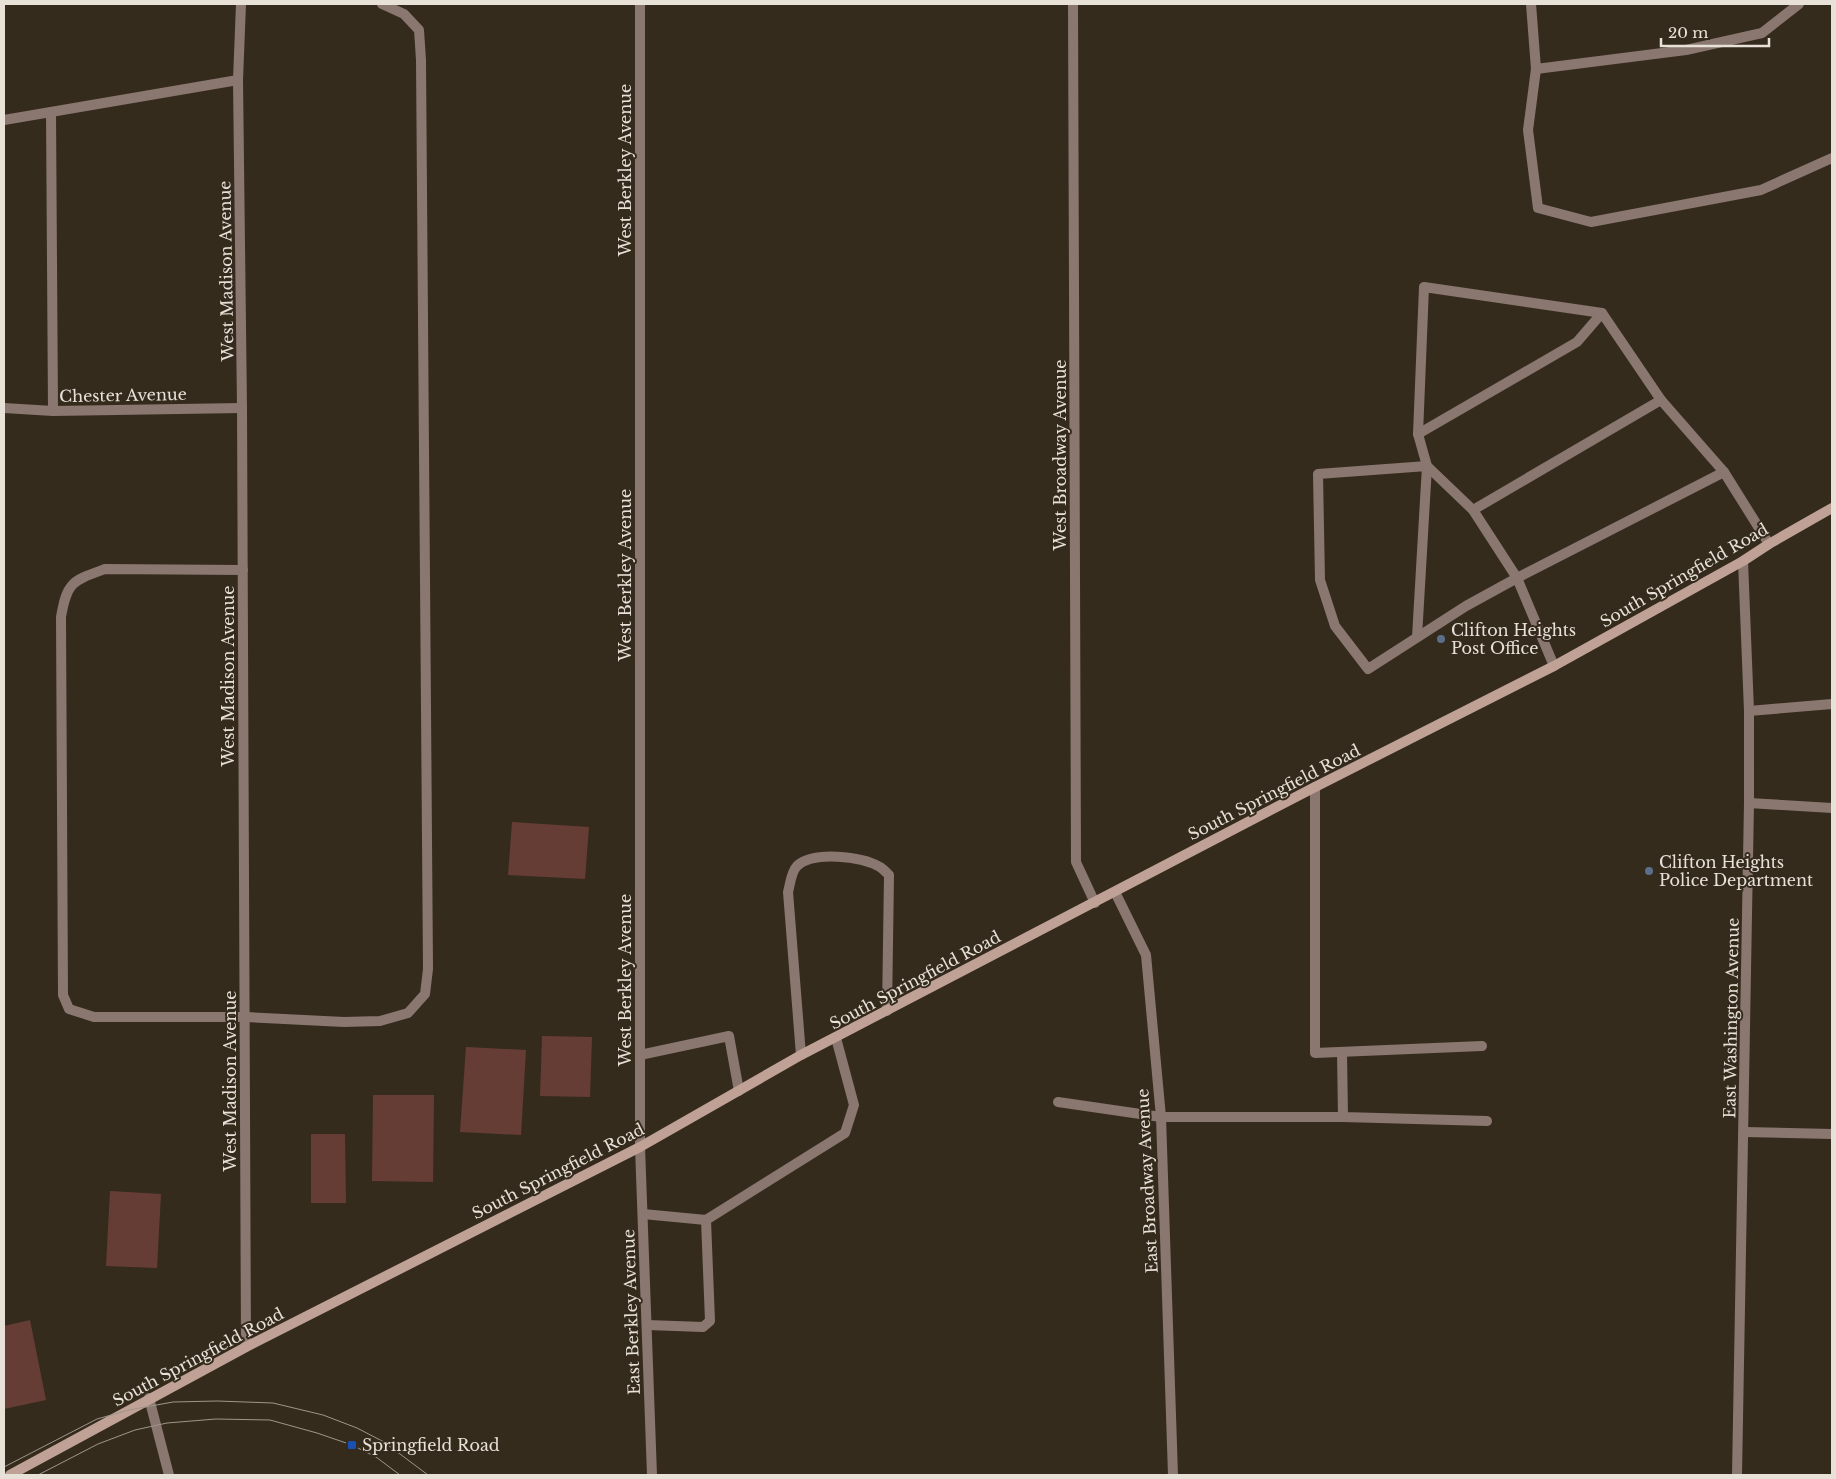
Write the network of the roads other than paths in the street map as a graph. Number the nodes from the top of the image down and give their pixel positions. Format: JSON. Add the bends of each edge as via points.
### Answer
{"nodes":[{"id":1,"x":241,"y":4,"type":"edge"},
{"id":2,"x":382,"y":4,"type":"edge"},
{"id":3,"x":640,"y":4,"type":"edge"},
{"id":4,"x":1073,"y":4,"type":"edge"},
{"id":5,"x":1531,"y":4,"type":"edge"},
{"id":6,"x":1799,"y":4,"type":"edge"},
{"id":7,"x":1536,"y":68,"type":"junction"},
{"id":8,"x":238,"y":80,"type":"junction"},
{"id":9,"x":51,"y":112,"type":"junction"},
{"id":10,"x":4,"y":120,"type":"edge"},
{"id":11,"x":1832,"y":158,"type":"edge"},
{"id":12,"x":1602,"y":313,"type":"junction"},
{"id":13,"x":1661,"y":400,"type":"junction"},
{"id":14,"x":4,"y":408,"type":"edge"},
{"id":15,"x":242,"y":408,"type":"junction"},
{"id":16,"x":53,"y":411,"type":"junction"},
{"id":17,"x":1418,"y":434,"type":"junction"},
{"id":18,"x":1427,"y":466,"type":"junction"},
{"id":19,"x":1724,"y":472,"type":"junction"},
{"id":20,"x":1832,"y":508,"type":"edge"},
{"id":21,"x":1473,"y":510,"type":"junction"},
{"id":22,"x":1769,"y":544,"type":"junction"},
{"id":23,"x":1743,"y":561,"type":"junction"},
{"id":24,"x":243,"y":570,"type":"junction"},
{"id":25,"x":1517,"y":578,"type":"junction"},
{"id":26,"x":1417,"y":637,"type":"junction"},
{"id":27,"x":1554,"y":666,"type":"junction"},
{"id":28,"x":1832,"y":704,"type":"edge"},
{"id":29,"x":1749,"y":710,"type":"junction"},
{"id":30,"x":1316,"y":787,"type":"junction"},
{"id":31,"x":1750,"y":803,"type":"junction"},
{"id":32,"x":1832,"y":808,"type":"edge"},
{"id":33,"x":1115,"y":892,"type":"junction"},
{"id":34,"x":1095,"y":903,"type":"junction"},
{"id":35,"x":887,"y":1011,"type":"junction"},
{"id":36,"x":244,"y":1017,"type":"junction"},
{"id":37,"x":836,"y":1038,"type":"junction"},
{"id":38,"x":1482,"y":1046,"type":"dead end"},
{"id":39,"x":1342,"y":1052,"type":"junction"},
{"id":40,"x":640,"y":1055,"type":"junction"},
{"id":41,"x":801,"y":1056,"type":"junction"},
{"id":42,"x":738,"y":1091,"type":"junction"},
{"id":43,"x":1058,"y":1102,"type":"dead end"},
{"id":44,"x":1161,"y":1117,"type":"junction"},
{"id":45,"x":1344,"y":1117,"type":"junction"},
{"id":46,"x":1487,"y":1121,"type":"dead end"},
{"id":47,"x":1744,"y":1132,"type":"junction"},
{"id":48,"x":1832,"y":1134,"type":"edge"},
{"id":49,"x":640,"y":1147,"type":"junction"},
{"id":50,"x":643,"y":1214,"type":"junction"},
{"id":51,"x":706,"y":1220,"type":"junction"},
{"id":52,"x":647,"y":1325,"type":"junction"},
{"id":53,"x":246,"y":1347,"type":"junction"},
{"id":54,"x":149,"y":1398,"type":"junction"},
{"id":55,"x":10,"y":1475,"type":"edge"},
{"id":56,"x":169,"y":1475,"type":"edge"},
{"id":57,"x":652,"y":1475,"type":"edge"},
{"id":58,"x":1172,"y":1475,"type":"edge"},
{"id":59,"x":1737,"y":1475,"type":"edge"}],
"edges":[{"from":1,"to":8,"type":"street","name":"West Madison Avenue"},
{"from":2,"to":36,"type":"street","via":[[404,14],[418,30],[421,60],[428,969],[425,994],[408,1013],[380,1021]]},
{"from":3,"to":40,"type":"street","name":"West Berkley Avenue"},
{"from":4,"to":34,"type":"street","name":"West Broadway Avenue","via":[[1076,862]]},
{"from":5,"to":7,"type":"street"},
{"from":6,"to":7,"type":"street","via":[[1762,33],[1686,50]]},
{"from":7,"to":11,"type":"street","via":[[1528,130],[1538,208],[1591,222],[1761,190]]},
{"from":8,"to":9,"type":"street"},
{"from":8,"to":15,"type":"street","name":"West Madison Avenue"},
{"from":9,"to":10,"type":"street"},
{"from":9,"to":16,"type":"street"},
{"from":12,"to":13,"type":"street"},
{"from":12,"to":17,"type":"street","via":[[1577,342]]},
{"from":12,"to":17,"type":"street","via":[[1424,286]]},
{"from":13,"to":19,"type":"street"},
{"from":13,"to":21,"type":"street"},
{"from":14,"to":16,"type":"street","name":"Chester Avenue"},
{"from":15,"to":16,"type":"street","name":"Chester Avenue"},
{"from":15,"to":24,"type":"street","name":"West Madison Avenue"},
{"from":17,"to":18,"type":"street"},
{"from":18,"to":21,"type":"street"},
{"from":18,"to":26,"type":"street"},
{"from":18,"to":26,"type":"street","via":[[1318,474],[1320,580],[1334,626],[1368,669]]},
{"from":19,"to":22,"type":"street"},
{"from":19,"to":25,"type":"street"},
{"from":20,"to":22,"type":"main road","name":"South Springfield Road"},
{"from":21,"to":25,"type":"street"},
{"from":22,"to":23,"type":"main road","name":"South Springfield Road"},
{"from":23,"to":27,"type":"main road","name":"South Springfield Road"},
{"from":23,"to":29,"type":"street","name":"East Washington Avenue"},
{"from":24,"to":36,"type":"street","name":"West Madison Avenue"},
{"from":24,"to":36,"type":"street","via":[[105,569],[72,584],[65,595],[62,617],[63,995],[69,1009],[94,1016]]},
{"from":25,"to":26,"type":"street"},
{"from":25,"to":27,"type":"street"},
{"from":27,"to":30,"type":"main road","name":"South Springfield Road"},
{"from":28,"to":29,"type":"street"},
{"from":29,"to":31,"type":"street","name":"East Washington Avenue"},
{"from":30,"to":33,"type":"main road","name":"South Springfield Road"},
{"from":30,"to":39,"type":"street","via":[[1315,1053]]},
{"from":31,"to":32,"type":"street"},
{"from":31,"to":47,"type":"street","name":"East Washington Avenue"},
{"from":33,"to":34,"type":"main road","name":"South Springfield Road"},
{"from":33,"to":44,"type":"street","name":"East Broadway Avenue","via":[[1146,955]]},
{"from":34,"to":35,"type":"main road","name":"South Springfield Road"},
{"from":35,"to":37,"type":"main road","name":"South Springfield Road"},
{"from":35,"to":41,"type":"street","via":[[888,875],[882,867],[868,862],[836,857],[806,860],[795,868],[788,892]]},
{"from":36,"to":53,"type":"street","name":"West Madison Avenue"},
{"from":37,"to":41,"type":"main road","name":"South Springfield Road"},
{"from":37,"to":51,"type":"street","via":[[854,1104],[845,1133]]},
{"from":38,"to":39,"type":"street"},
{"from":39,"to":45,"type":"street"},
{"from":40,"to":42,"type":"street","via":[[729,1036]]},
{"from":40,"to":49,"type":"street","name":"West Berkley Avenue"},
{"from":41,"to":42,"type":"main road","name":"South Springfield Road"},
{"from":42,"to":49,"type":"main road","name":"South Springfield Road"},
{"from":43,"to":44,"type":"street"},
{"from":44,"to":45,"type":"street"},
{"from":44,"to":58,"type":"street","name":"East Broadway Avenue"},
{"from":45,"to":46,"type":"street"},
{"from":47,"to":48,"type":"street"},
{"from":47,"to":59,"type":"street","name":"East Washington Avenue"},
{"from":49,"to":50,"type":"street","name":"East Berkley Avenue"},
{"from":49,"to":53,"type":"main road","name":"South Springfield Road"},
{"from":50,"to":51,"type":"street"},
{"from":50,"to":52,"type":"street","name":"East Berkley Avenue"},
{"from":51,"to":52,"type":"street","via":[[710,1321],[703,1327]]},
{"from":52,"to":57,"type":"street","name":"East Berkley Avenue"},
{"from":53,"to":54,"type":"main road","name":"South Springfield Road"},
{"from":54,"to":55,"type":"main road","name":"South Springfield Road"},
{"from":54,"to":56,"type":"street"}]}
